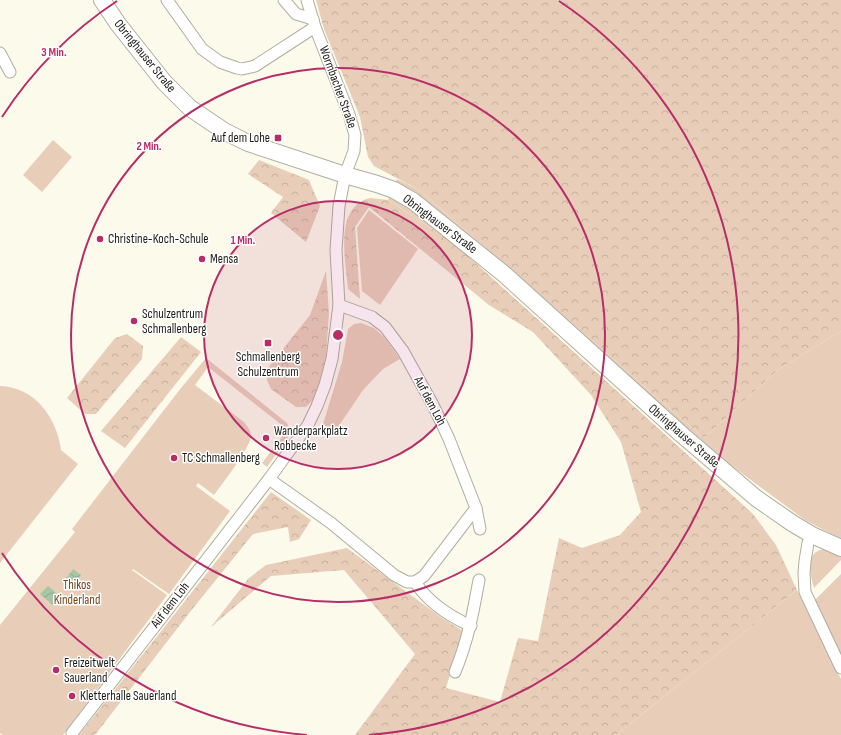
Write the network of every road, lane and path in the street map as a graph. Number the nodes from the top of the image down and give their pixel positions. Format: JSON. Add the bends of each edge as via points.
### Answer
{"nodes":[{"id":1,"x":102,"y":0,"type":"edge"},
{"id":2,"x":167,"y":0,"type":"edge"},
{"id":3,"x":284,"y":0,"type":"edge"},
{"id":4,"x":308,"y":0,"type":"edge"},
{"id":5,"x":314,"y":23,"type":"junction"},
{"id":6,"x":0,"y":54,"type":"edge"},
{"id":7,"x":10,"y":72,"type":"dead end"},
{"id":8,"x":345,"y":175,"type":"junction"},
{"id":9,"x":339,"y":305,"type":"junction"},
{"id":10,"x":269,"y":479,"type":"junction"},
{"id":11,"x":476,"y":508,"type":"junction"},
{"id":12,"x":480,"y":529,"type":"dead end"},
{"id":13,"x":812,"y":535,"type":"junction"},
{"id":14,"x":841,"y":548,"type":"edge"},
{"id":15,"x":479,"y":580,"type":"dead end"},
{"id":16,"x":415,"y":582,"type":"junction"},
{"id":17,"x":470,"y":626,"type":"junction"},
{"id":18,"x":841,"y":668,"type":"edge"},
{"id":19,"x":455,"y":672,"type":"dead end"},
{"id":20,"x":72,"y":732,"type":"dead end"}],
"edges":[{"from":1,"to":8,"type":"street","name":"Obringhauser Straße","via":[[159,77],[190,108],[224,131],[248,143]]},
{"from":2,"to":5,"type":"street","via":[[202,49],[220,62],[242,69],[255,66]]},
{"from":3,"to":5,"type":"street","via":[[296,14]]},
{"from":4,"to":5,"type":"street","name":"Wormbacher Straße"},
{"from":5,"to":8,"type":"street","name":"Wormbacher Straße","via":[[355,135],[354,151]]},
{"from":6,"to":7,"type":"street"},
{"from":8,"to":9,"type":"street","name":"Auf dem Loh","via":[[336,230]]},
{"from":8,"to":13,"type":"street","name":"Obringhauser Straße","via":[[394,190],[429,212],[504,274],[756,498]]},
{"from":9,"to":10,"type":"street","name":"Auf dem Loh","via":[[332,359],[317,406],[308,425]]},
{"from":9,"to":11,"type":"street","name":"Auf dem Loh","via":[[372,316],[403,351],[450,439]]},
{"from":10,"to":16,"type":"street","via":[[331,523],[394,575],[407,582]]},
{"from":10,"to":20,"type":"street","name":"Auf dem Loh"},
{"from":11,"to":12,"type":"street","name":"Auf dem Loh"},
{"from":11,"to":16,"type":"street","via":[[424,576]]},
{"from":13,"to":14,"type":"street","name":"Obringhauser Straße"},
{"from":13,"to":18,"type":"street","via":[[805,561],[806,592]]},
{"from":15,"to":17,"type":"street"},
{"from":16,"to":17,"type":"street","via":[[442,610]]},
{"from":17,"to":19,"type":"street"}]}
